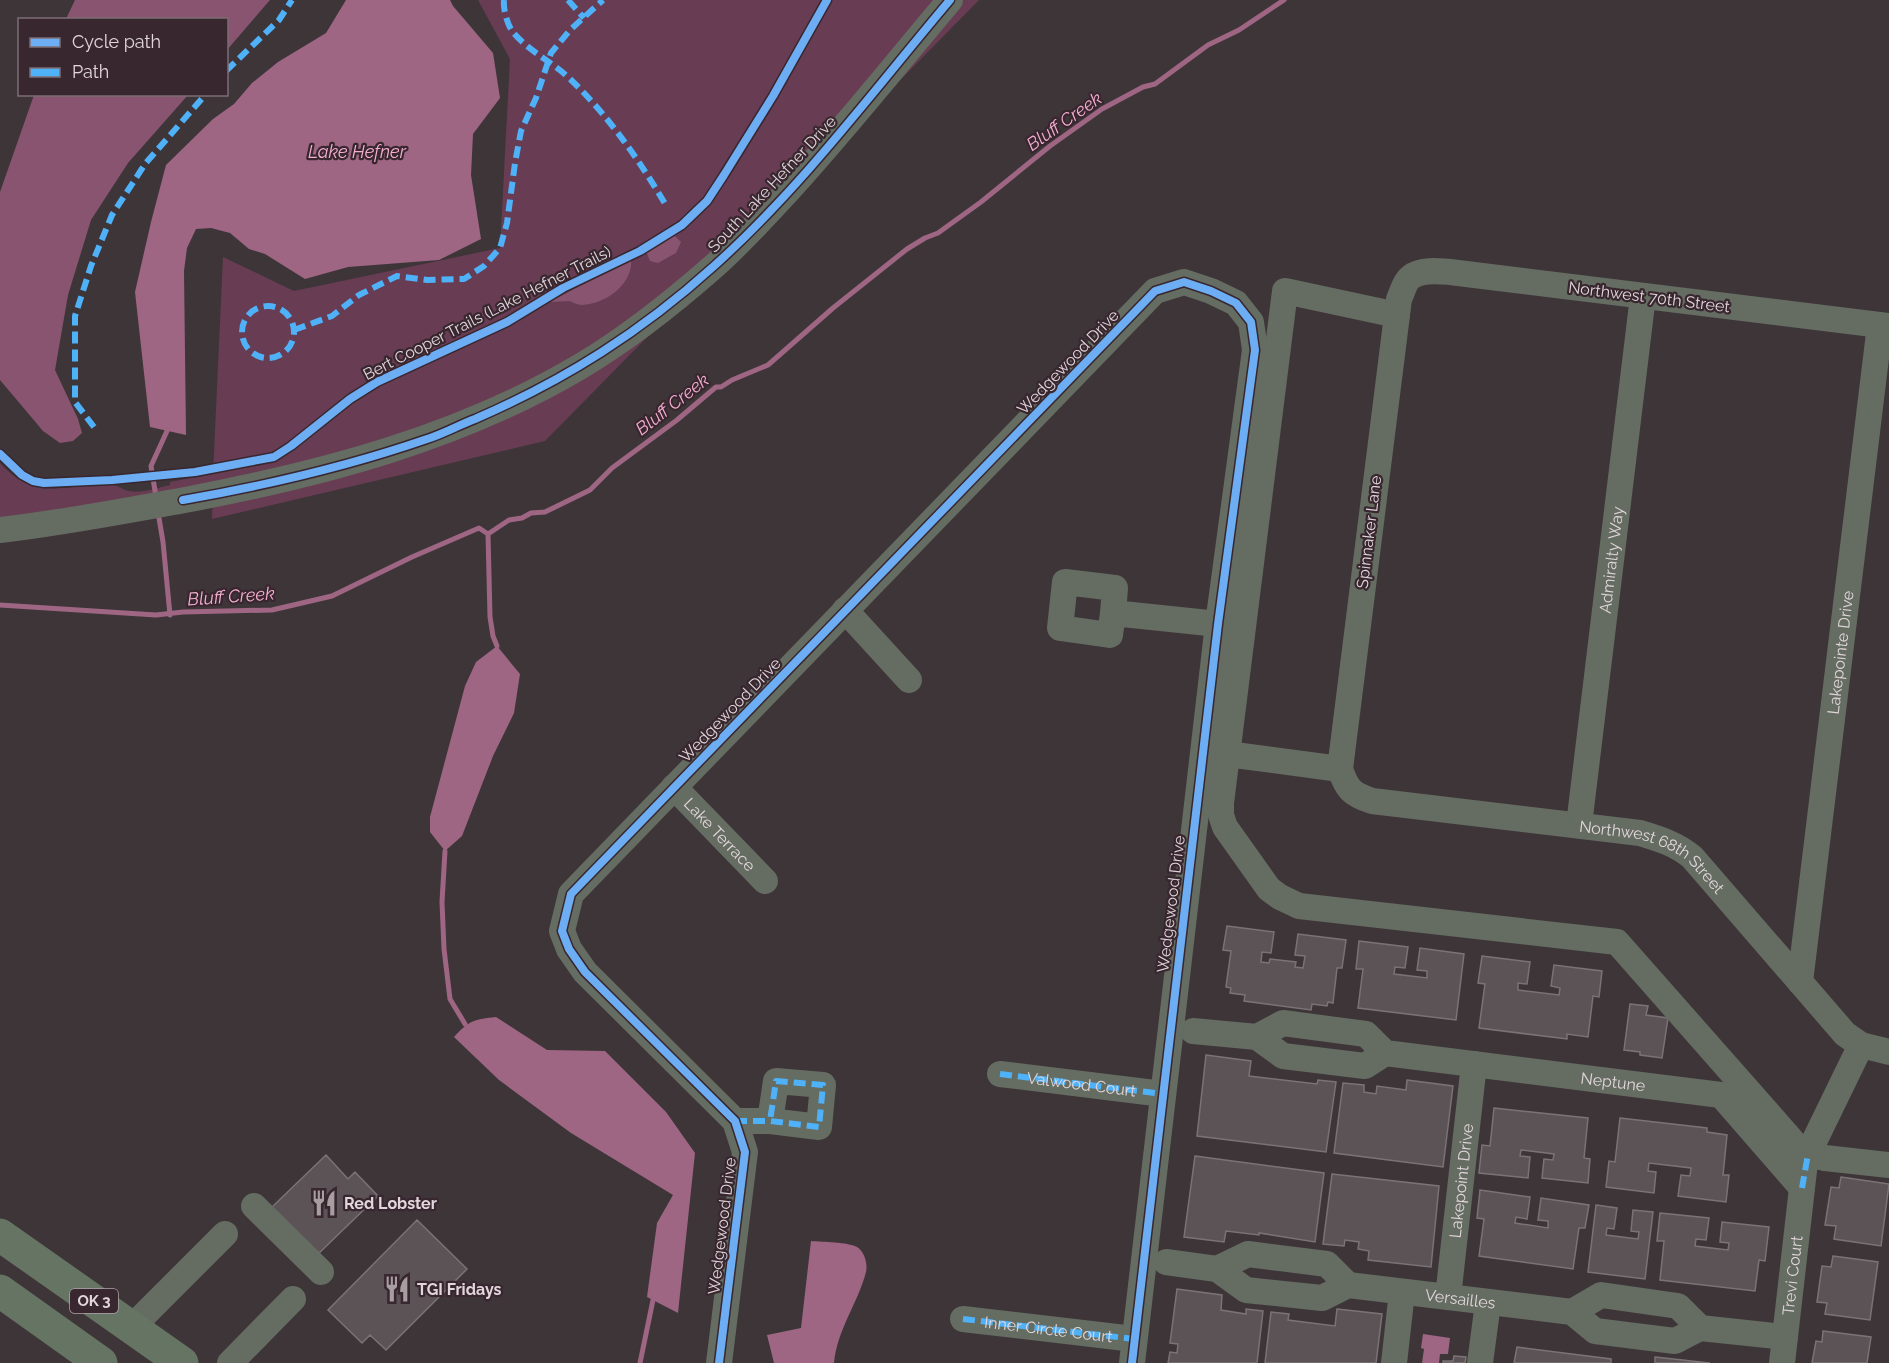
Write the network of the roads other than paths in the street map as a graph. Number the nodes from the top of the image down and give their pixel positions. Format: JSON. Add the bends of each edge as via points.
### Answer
{"nodes":[{"id":1,"x":950,"y":0,"type":"edge"},
{"id":2,"x":1409,"y":278,"type":"joint"},
{"id":3,"x":1643,"y":296,"type":"junction"},
{"id":4,"x":1397,"y":315,"type":"junction"},
{"id":5,"x":1885,"y":326,"type":"edge"},
{"id":6,"x":0,"y":530,"type":"edge"},
{"id":7,"x":845,"y":610,"type":"junction"},
{"id":8,"x":1113,"y":613,"type":"dead end"},
{"id":9,"x":1218,"y":624,"type":"junction"},
{"id":10,"x":909,"y":680,"type":"dead end"},
{"id":11,"x":1227,"y":754,"type":"junction"},
{"id":12,"x":1343,"y":778,"type":"junction"},
{"id":13,"x":674,"y":787,"type":"junction"},
{"id":14,"x":1579,"y":825,"type":"junction"},
{"id":15,"x":765,"y":881,"type":"dead end"},
{"id":16,"x":1800,"y":982,"type":"junction"},
{"id":17,"x":1193,"y":1031,"type":"dead end"},
{"id":18,"x":1861,"y":1045,"type":"junction"},
{"id":19,"x":1889,"y":1052,"type":"edge"},
{"id":20,"x":1474,"y":1064,"type":"junction"},
{"id":21,"x":1000,"y":1074,"type":"dead end"},
{"id":22,"x":1163,"y":1094,"type":"junction"},
{"id":23,"x":735,"y":1121,"type":"junction"},
{"id":24,"x":770,"y":1121,"type":"dead end"},
{"id":25,"x":1808,"y":1154,"type":"junction"},
{"id":26,"x":1889,"y":1165,"type":"edge"},
{"id":27,"x":1802,"y":1188,"type":"junction"},
{"id":28,"x":254,"y":1206,"type":"dead end"},
{"id":29,"x":225,"y":1234,"type":"dead end"},
{"id":30,"x":0,"y":1235,"type":"edge"},
{"id":31,"x":1166,"y":1262,"type":"dead end"},
{"id":32,"x":1217,"y":1269,"type":"junction"},
{"id":33,"x":321,"y":1272,"type":"dead end"},
{"id":34,"x":1348,"y":1285,"type":"junction"},
{"id":35,"x":0,"y":1291,"type":"edge"},
{"id":36,"x":1402,"y":1292,"type":"junction"},
{"id":37,"x":1448,"y":1298,"type":"junction"},
{"id":38,"x":293,"y":1299,"type":"dead end"},
{"id":39,"x":1488,"y":1303,"type":"junction"},
{"id":40,"x":1572,"y":1312,"type":"junction"},
{"id":41,"x":963,"y":1319,"type":"dead end"},
{"id":42,"x":132,"y":1328,"type":"junction"},
{"id":43,"x":1700,"y":1328,"type":"junction"},
{"id":44,"x":1785,"y":1337,"type":"junction"},
{"id":45,"x":1133,"y":1351,"type":"edge"},
{"id":46,"x":101,"y":1363,"type":"edge"},
{"id":47,"x":182,"y":1363,"type":"edge"},
{"id":48,"x":230,"y":1363,"type":"edge"},
{"id":49,"x":719,"y":1363,"type":"edge"},
{"id":50,"x":1394,"y":1363,"type":"edge"},
{"id":51,"x":1480,"y":1363,"type":"edge"},
{"id":52,"x":1782,"y":1363,"type":"edge"}],
"edges":[{"from":1,"to":6,"type":"street","name":"South Lake Hefner Drive","via":[[752,230],[671,302],[580,367],[514,402],[428,439],[356,460],[226,492],[85,519]]},
{"from":2,"to":3,"type":"street","name":"Northwest 70th Street","via":[[1435,270]]},
{"from":2,"to":4,"type":"street","name":"Spinnaker Lane","via":[[1399,299]]},
{"from":3,"to":5,"type":"street","name":"Northwest 70th Street"},
{"from":3,"to":14,"type":"street","name":"Admiralty Way"},
{"from":4,"to":11,"type":"street","via":[[1285,291]]},
{"from":4,"to":12,"type":"street","name":"Spinnaker Lane"},
{"from":5,"to":16,"type":"street","name":"Lakepointe Drive"},
{"from":7,"to":9,"type":"street","name":"Wedgewood Drive","via":[[1155,291],[1184,282],[1236,303],[1251,322],[1255,350]]},
{"from":7,"to":10,"type":"street"},
{"from":7,"to":13,"type":"street","name":"Wedgewood Drive"},
{"from":8,"to":9,"type":"street"},
{"from":9,"to":22,"type":"street","name":"Wedgewood Drive"},
{"from":11,"to":12,"type":"street"},
{"from":11,"to":25,"type":"street","via":[[1221,803],[1225,827],[1269,889],[1280,897],[1299,906],[1617,942]]},
{"from":12,"to":14,"type":"street","name":"Northwest 68th Street","via":[[1358,796],[1372,801]]},
{"from":13,"to":15,"type":"street","name":"Lake Terrace"},
{"from":13,"to":23,"type":"street","name":"Wedgewood Drive","via":[[571,894],[562,931],[585,972]]},
{"from":14,"to":16,"type":"street","name":"Northwest 68th Street","via":[[1640,833],[1679,847],[1692,857]]},
{"from":16,"to":18,"type":"street","name":"Northwest 68th Street","via":[[1845,1034]]},
{"from":17,"to":20,"type":"street","name":"Neptune","via":[[1257,1037],[1282,1023],[1366,1034],[1385,1053]]},
{"from":18,"to":19,"type":"street","name":"Northwest 68th Street"},
{"from":18,"to":25,"type":"street","name":"Trevi Court"},
{"from":20,"to":27,"type":"street","name":"Neptune","via":[[1721,1095]]},
{"from":20,"to":37,"type":"street","name":"Lakepoint Drive"},
{"from":21,"to":22,"type":"street","name":"Valwood Court"},
{"from":22,"to":45,"type":"street","name":"Wedgewood Drive"},
{"from":23,"to":24,"type":"street"},
{"from":23,"to":49,"type":"street","name":"Wedgewood Drive","via":[[745,1152]]},
{"from":25,"to":26,"type":"street"},
{"from":25,"to":27,"type":"street","name":"Trevi Court"},
{"from":27,"to":44,"type":"street","name":"Trevi Court"},
{"from":28,"to":33,"type":"street"},
{"from":29,"to":42,"type":"street"},
{"from":30,"to":42,"type":"highway","number":"OK 3"},
{"from":31,"to":32,"type":"street"},
{"from":32,"to":34,"type":"street","via":[[1246,1290],[1322,1298]]},
{"from":32,"to":34,"type":"street","via":[[1248,1254],[1259,1255],[1327,1264]]},
{"from":34,"to":36,"type":"street","name":"Versailles"},
{"from":35,"to":46,"type":"highway","number":"OK 3"},
{"from":36,"to":37,"type":"street","name":"Versailles"},
{"from":36,"to":50,"type":"street"},
{"from":37,"to":39,"type":"street","name":"Versailles"},
{"from":38,"to":48,"type":"street"},
{"from":39,"to":40,"type":"street","name":"Versailles"},
{"from":39,"to":51,"type":"street"},
{"from":40,"to":43,"type":"street","via":[[1595,1331],[1675,1341]]},
{"from":40,"to":43,"type":"street","via":[[1601,1295],[1677,1306]]},
{"from":41,"to":45,"type":"street","name":"Inner Circle Court"},
{"from":42,"to":47,"type":"highway","number":"OK 3"},
{"from":43,"to":44,"type":"street"},
{"from":44,"to":52,"type":"street","name":"Trevi Court"}]}
